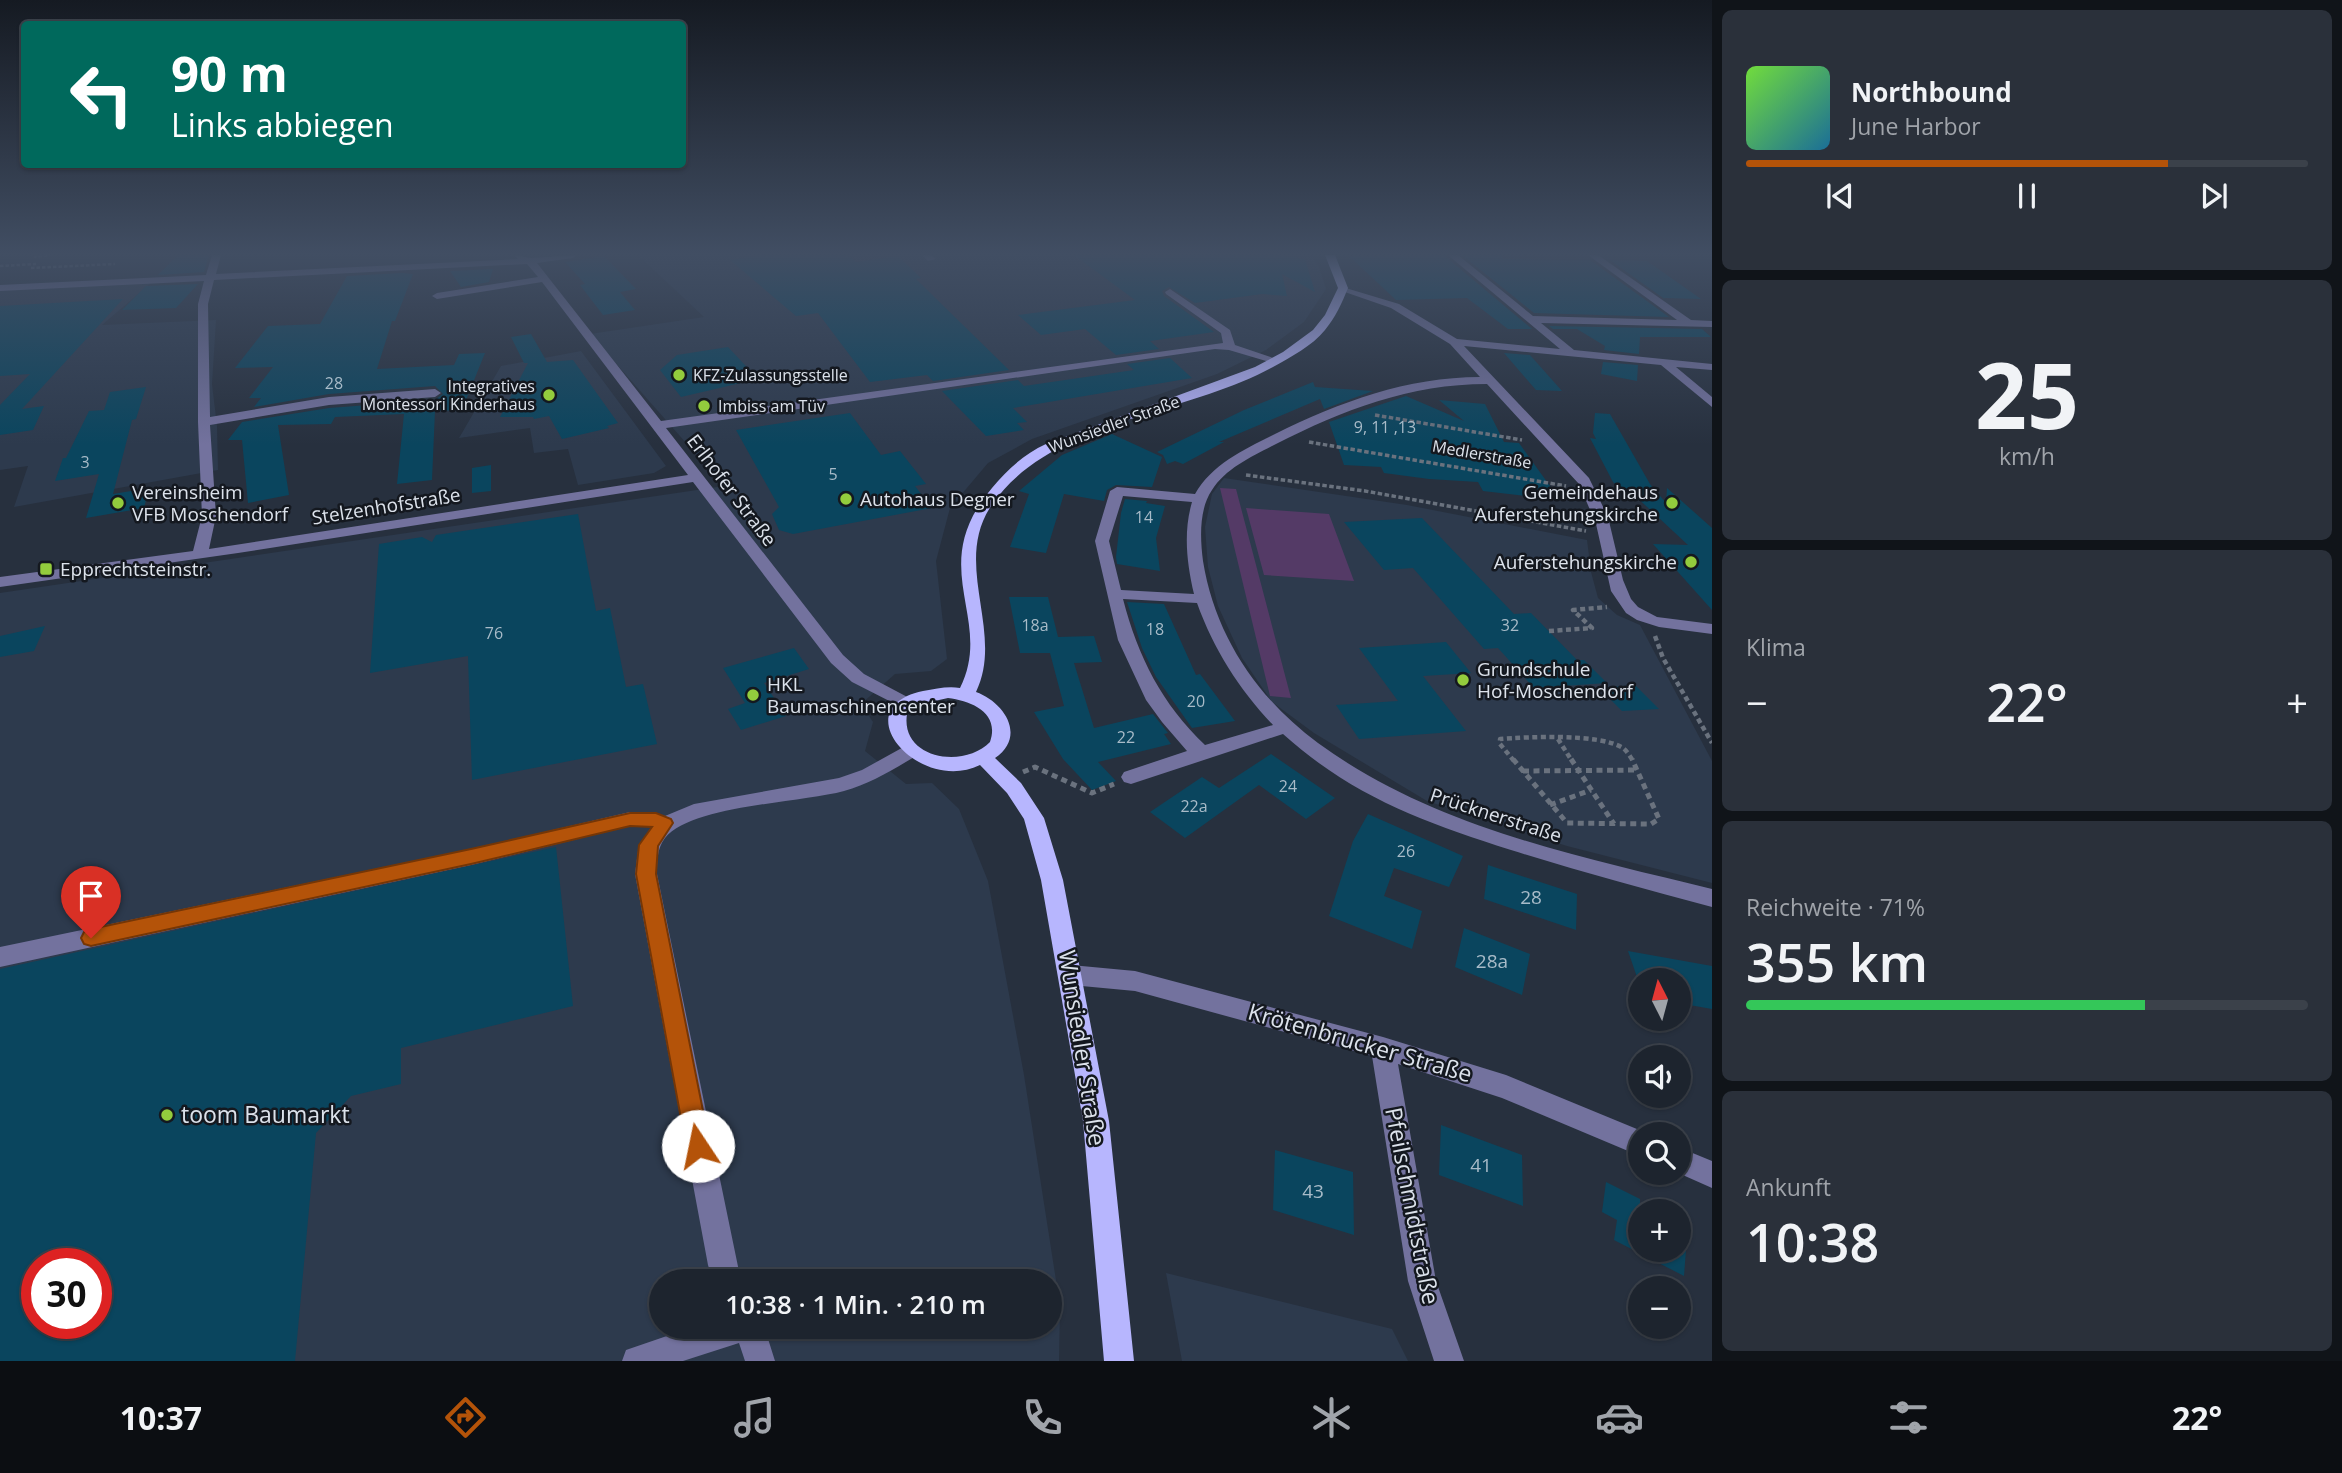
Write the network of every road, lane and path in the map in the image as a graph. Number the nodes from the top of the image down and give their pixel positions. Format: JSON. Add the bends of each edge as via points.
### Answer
{"nodes":[{"id":1,"x":203,"y":319,"type":"edge"},
{"id":2,"x":575,"y":319,"type":"edge"},
{"id":3,"x":1207,"y":319,"type":"edge"},
{"id":4,"x":1328,"y":319,"type":"edge"},
{"id":5,"x":1416,"y":319,"type":"edge"},
{"id":6,"x":1529,"y":319,"type":"joint"},
{"id":7,"x":1681,"y":319,"type":"edge"},
{"id":8,"x":1687,"y":323,"type":"junction"},
{"id":9,"x":1712,"y":324,"type":"edge"},
{"id":10,"x":1454,"y":341,"type":"junction"},
{"id":11,"x":1230,"y":347,"type":"junction"},
{"id":12,"x":1569,"y":351,"type":"junction"},
{"id":13,"x":1661,"y":360,"type":"junction"},
{"id":14,"x":1276,"y":361,"type":"junction"},
{"id":15,"x":1712,"y":366,"type":"edge"},
{"id":16,"x":1490,"y":380,"type":"junction"},
{"id":17,"x":435,"y":393,"type":"dead end"},
{"id":18,"x":1712,"y":403,"type":"edge"},
{"id":19,"x":1337,"y":409,"type":"junction"},
{"id":20,"x":204,"y":422,"type":"junction"},
{"id":21,"x":660,"y":425,"type":"junction"},
{"id":22,"x":1280,"y":437,"type":"junction"},
{"id":23,"x":1551,"y":444,"type":"junction"},
{"id":24,"x":1219,"y":471,"type":"junction"},
{"id":25,"x":695,"y":478,"type":"junction"},
{"id":26,"x":1589,"y":490,"type":"junction"},
{"id":27,"x":1201,"y":499,"type":"junction"},
{"id":28,"x":1607,"y":535,"type":"junction"},
{"id":29,"x":200,"y":554,"type":"junction"},
{"id":30,"x":0,"y":582,"type":"edge"},
{"id":31,"x":1114,"y":594,"type":"junction"},
{"id":32,"x":1203,"y":599,"type":"junction"},
{"id":33,"x":1626,"y":604,"type":"junction"},
{"id":34,"x":1648,"y":619,"type":"junction"},
{"id":35,"x":1712,"y":629,"type":"edge"},
{"id":36,"x":1549,"y":631,"type":"dead end"},
{"id":37,"x":966,"y":695,"type":"junction"},
{"id":38,"x":907,"y":704,"type":"junction"},
{"id":39,"x":1287,"y":727,"type":"junction"},
{"id":40,"x":1557,"y":739,"type":"junction"},
{"id":41,"x":1712,"y":743,"type":"edge"},
{"id":42,"x":909,"y":751,"type":"junction"},
{"id":43,"x":1201,"y":753,"type":"junction"},
{"id":44,"x":983,"y":757,"type":"junction"},
{"id":45,"x":1638,"y":769,"type":"junction"},
{"id":46,"x":1578,"y":770,"type":"junction"},
{"id":47,"x":1522,"y":771,"type":"junction"},
{"id":48,"x":1130,"y":777,"type":"joint"},
{"id":49,"x":1005,"y":779,"type":"junction"},
{"id":50,"x":1591,"y":790,"type":"junction"},
{"id":51,"x":1550,"y":805,"type":"junction"},
{"id":52,"x":664,"y":823,"type":"junction"},
{"id":53,"x":1614,"y":824,"type":"junction"},
{"id":54,"x":1712,"y":898,"type":"edge"},
{"id":55,"x":0,"y":957,"type":"edge"},
{"id":56,"x":1071,"y":975,"type":"junction"},
{"id":57,"x":1383,"y":1048,"type":"junction"},
{"id":58,"x":1628,"y":1138,"type":"edge"},
{"id":59,"x":1691,"y":1166,"type":"edge"},
{"id":60,"x":1712,"y":1175,"type":"edge"},
{"id":61,"x":723,"y":1269,"type":"edge"},
{"id":62,"x":706,"y":1339,"type":"edge"},
{"id":63,"x":751,"y":1339,"type":"edge"},
{"id":64,"x":637,"y":1361,"type":"edge"},
{"id":65,"x":760,"y":1361,"type":"edge"},
{"id":66,"x":1119,"y":1361,"type":"edge"},
{"id":67,"x":1449,"y":1361,"type":"edge"}],
"edges":[{"from":1,"to":20,"type":"street"},
{"from":2,"to":21,"type":"street","name":"Erlhofer Straße"},
{"from":3,"to":11,"type":"street","via":[[1226,332]]},
{"from":4,"to":14,"type":"main road","name":"Wunsiedler Straße","via":[[1314,336]]},
{"from":5,"to":10,"type":"street","name":"Medlerstraße"},
{"from":6,"to":8,"type":"street"},
{"from":6,"to":12,"type":"street"},
{"from":7,"to":8,"type":"street"},
{"from":8,"to":9,"type":"street"},
{"from":10,"to":12,"type":"street"},
{"from":10,"to":16,"type":"street","name":"Medlerstraße"},
{"from":11,"to":14,"type":"street"},
{"from":11,"to":21,"type":"street"},
{"from":12,"to":13,"type":"street"},
{"from":13,"to":15,"type":"street"},
{"from":13,"to":18,"type":"street"},
{"from":14,"to":37,"type":"main road","name":"Wunsiedler Straße","via":[[1038,452],[1010,475],[984,507],[970,536],[966,575],[978,660]]},
{"from":16,"to":19,"type":"street","name":"Prücknerstraße","via":[[1431,383]]},
{"from":16,"to":23,"type":"street","name":"Medlerstraße"},
{"from":17,"to":20,"type":"street","via":[[329,401]]},
{"from":19,"to":22,"type":"street","name":"Prücknerstraße"},
{"from":19,"to":23,"type":"path","name":"Medlerstraße"},
{"from":20,"to":29,"type":"street","via":[[209,516]]},
{"from":21,"to":25,"type":"street","name":"Erlhofer Straße"},
{"from":22,"to":24,"type":"street","name":"Prücknerstraße"},
{"from":22,"to":26,"type":"path","name":"Medlerstraße"},
{"from":23,"to":26,"type":"street","name":"Medlerstraße"},
{"from":24,"to":27,"type":"street","name":"Prücknerstraße"},
{"from":24,"to":28,"type":"path","via":[[1366,491]]},
{"from":25,"to":29,"type":"street","name":"Stelzenhofstraße"},
{"from":25,"to":38,"type":"street","name":"Erlhofer Straße","via":[[837,659],[858,678]]},
{"from":26,"to":28,"type":"street","name":"Medlerstraße"},
{"from":27,"to":31,"type":"street","via":[[1118,491],[1102,541]]},
{"from":27,"to":32,"type":"street","name":"Prücknerstraße","via":[[1193,527]]},
{"from":28,"to":33,"type":"street","name":"Medlerstraße","via":[[1611,570]]},
{"from":29,"to":30,"type":"street","name":"Stelzenhofstraße"},
{"from":31,"to":32,"type":"street"},
{"from":31,"to":43,"type":"street","via":[[1143,684]]},
{"from":32,"to":39,"type":"street","name":"Prücknerstraße","via":[[1229,659]]},
{"from":33,"to":34,"type":"street"},
{"from":33,"to":36,"type":"path","via":[[1573,610],[1592,628]]},
{"from":34,"to":35,"type":"street"},
{"from":34,"to":41,"type":"path","via":[[1663,658]]},
{"from":37,"to":38,"type":"main road","via":[[934,693]]},
{"from":37,"to":44,"type":"main road","via":[[987,705],[1002,727],[996,747]]},
{"from":38,"to":42,"type":"main road","via":[[895,725]]},
{"from":39,"to":43,"type":"street"},
{"from":39,"to":54,"type":"street","name":"Prücknerstraße","via":[[1345,770],[1422,813],[1598,870]]},
{"from":40,"to":45,"type":"path","via":[[1621,746]]},
{"from":40,"to":46,"type":"path"},
{"from":40,"to":47,"type":"path","via":[[1500,739]]},
{"from":42,"to":44,"type":"main road","via":[[949,764]]},
{"from":42,"to":52,"type":"street","via":[[869,775],[841,785],[694,811]]},
{"from":43,"to":48,"type":"street"},
{"from":44,"to":49,"type":"main road","name":"Wunsiedler Straße"},
{"from":45,"to":46,"type":"path"},
{"from":45,"to":53,"type":"path","via":[[1659,819],[1651,824]]},
{"from":46,"to":47,"type":"path"},
{"from":46,"to":50,"type":"path"},
{"from":47,"to":51,"type":"path"},
{"from":48,"to":49,"type":"path","via":[[1092,793],[1035,768]]},
{"from":49,"to":56,"type":"main road","name":"Wunsiedler Straße","via":[[1034,818],[1045,849]]},
{"from":50,"to":51,"type":"path"},
{"from":50,"to":53,"type":"path"},
{"from":51,"to":53,"type":"path","via":[[1567,823]]},
{"from":52,"to":55,"type":"street","via":[[630,819]]},
{"from":52,"to":61,"type":"street","via":[[649,845],[646,874]]},
{"from":56,"to":57,"type":"street","name":"Krötenbrucker Straße","via":[[1135,981]]},
{"from":56,"to":66,"type":"main road","name":"Wunsiedler Straße","via":[[1096,1121]]},
{"from":57,"to":58,"type":"street","name":"Krötenbrucker Straße","via":[[1506,1087]]},
{"from":57,"to":67,"type":"street","name":"Pfeilschmidtstraße","via":[[1422,1281]]},
{"from":59,"to":60,"type":"street"},
{"from":62,"to":64,"type":"street"},
{"from":63,"to":65,"type":"street"}]}
